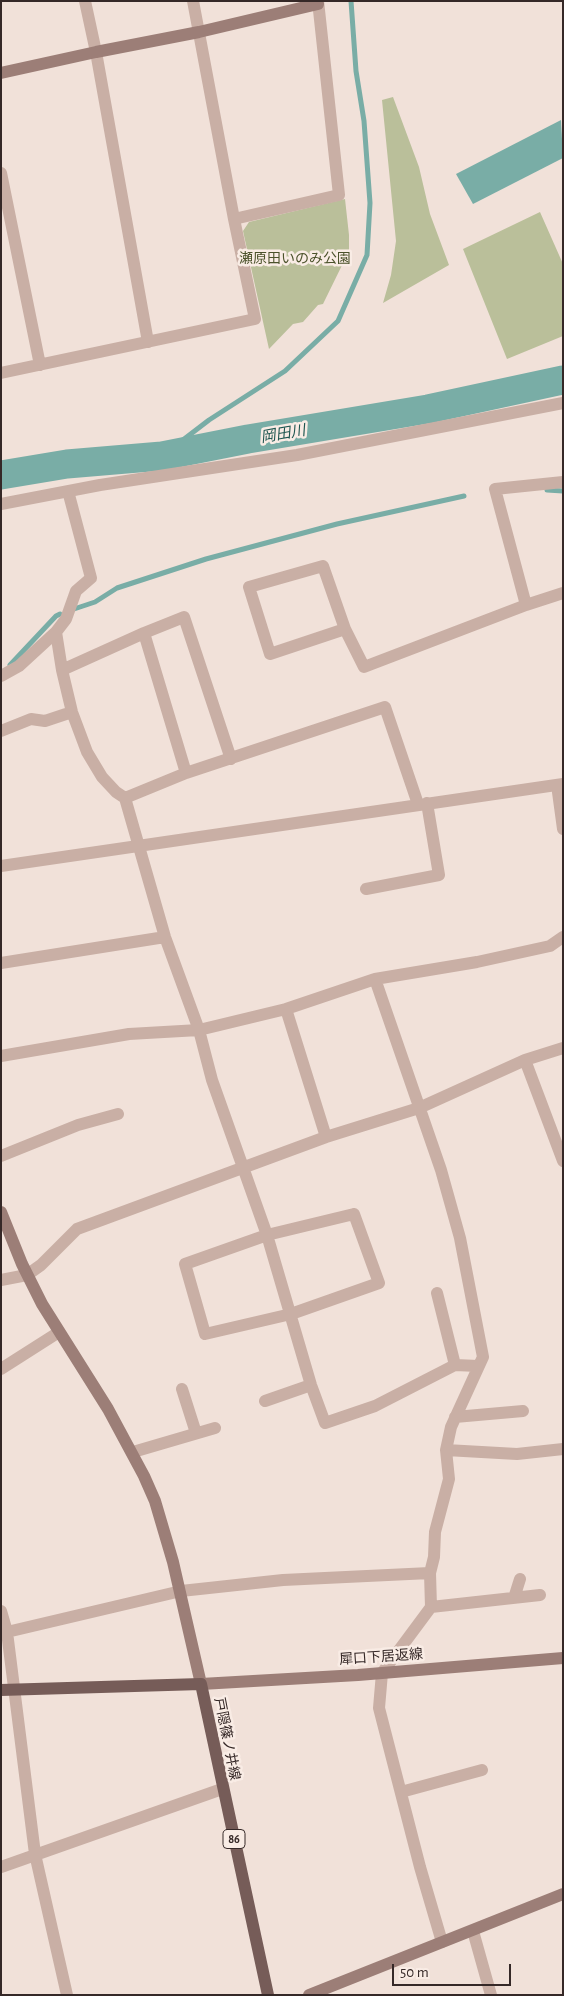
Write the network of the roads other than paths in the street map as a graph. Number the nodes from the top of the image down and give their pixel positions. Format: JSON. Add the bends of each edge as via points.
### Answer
{"nodes":[{"id":1,"x":84,"y":1,"type":"edge"},
{"id":2,"x":193,"y":1,"type":"edge"},
{"id":3,"x":318,"y":2,"type":"edge"},
{"id":4,"x":199,"y":32,"type":"junction"},
{"id":5,"x":96,"y":52,"type":"junction"},
{"id":6,"x":1,"y":73,"type":"edge"},
{"id":7,"x":1,"y":173,"type":"edge"},
{"id":8,"x":4,"y":203,"type":"edge"},
{"id":9,"x":234,"y":218,"type":"junction"},
{"id":10,"x":148,"y":342,"type":"junction"},
{"id":11,"x":40,"y":365,"type":"junction"},
{"id":12,"x":1,"y":373,"type":"edge"},
{"id":13,"x":563,"y":404,"type":"edge"},
{"id":14,"x":563,"y":482,"type":"edge"},
{"id":15,"x":68,"y":490,"type":"junction"},
{"id":16,"x":1,"y":504,"type":"edge"},
{"id":17,"x":563,"y":593,"type":"edge"},
{"id":18,"x":526,"y":605,"type":"junction"},
{"id":19,"x":345,"y":629,"type":"junction"},
{"id":20,"x":56,"y":632,"type":"junction"},
{"id":21,"x":144,"y":633,"type":"junction"},
{"id":22,"x":62,"y":670,"type":"junction"},
{"id":23,"x":1,"y":676,"type":"edge"},
{"id":24,"x":72,"y":712,"type":"junction"},
{"id":25,"x":1,"y":731,"type":"edge"},
{"id":26,"x":231,"y":759,"type":"junction"},
{"id":27,"x":186,"y":774,"type":"junction"},
{"id":28,"x":560,"y":784,"type":"edge"},
{"id":29,"x":125,"y":798,"type":"junction"},
{"id":30,"x":422,"y":803,"type":"junction"},
{"id":31,"x":563,"y":829,"type":"edge"},
{"id":32,"x":138,"y":845,"type":"junction"},
{"id":33,"x":1,"y":866,"type":"edge"},
{"id":34,"x":366,"y":889,"type":"dead end"},
{"id":35,"x":165,"y":936,"type":"junction"},
{"id":36,"x":563,"y":937,"type":"edge"},
{"id":37,"x":1,"y":963,"type":"edge"},
{"id":38,"x":375,"y":979,"type":"junction"},
{"id":39,"x":286,"y":1009,"type":"junction"},
{"id":40,"x":199,"y":1030,"type":"junction"},
{"id":41,"x":563,"y":1048,"type":"edge"},
{"id":42,"x":1,"y":1056,"type":"edge"},
{"id":43,"x":525,"y":1060,"type":"junction"},
{"id":44,"x":419,"y":1108,"type":"junction"},
{"id":45,"x":118,"y":1114,"type":"dead end"},
{"id":46,"x":326,"y":1137,"type":"junction"},
{"id":47,"x":1,"y":1156,"type":"edge"},
{"id":48,"x":563,"y":1161,"type":"edge"},
{"id":49,"x":243,"y":1166,"type":"junction"},
{"id":50,"x":1,"y":1212,"type":"edge"},
{"id":51,"x":268,"y":1235,"type":"junction"},
{"id":52,"x":27,"y":1275,"type":"junction"},
{"id":53,"x":1,"y":1280,"type":"edge"},
{"id":54,"x":437,"y":1293,"type":"dead end"},
{"id":55,"x":291,"y":1314,"type":"junction"},
{"id":56,"x":59,"y":1332,"type":"junction"},
{"id":57,"x":455,"y":1364,"type":"junction"},
{"id":58,"x":478,"y":1366,"type":"junction"},
{"id":59,"x":1,"y":1369,"type":"edge"},
{"id":60,"x":311,"y":1385,"type":"junction"},
{"id":61,"x":182,"y":1389,"type":"dead end"},
{"id":62,"x":264,"y":1402,"type":"dead end"},
{"id":63,"x":523,"y":1411,"type":"dead end"},
{"id":64,"x":455,"y":1417,"type":"junction"},
{"id":65,"x":215,"y":1428,"type":"dead end"},
{"id":66,"x":196,"y":1433,"type":"junction"},
{"id":67,"x":563,"y":1449,"type":"edge"},
{"id":68,"x":446,"y":1450,"type":"junction"},
{"id":69,"x":133,"y":1452,"type":"junction"},
{"id":70,"x":430,"y":1573,"type":"junction"},
{"id":71,"x":520,"y":1579,"type":"dead end"},
{"id":72,"x":181,"y":1591,"type":"junction"},
{"id":73,"x":540,"y":1596,"type":"dead end"},
{"id":74,"x":514,"y":1598,"type":"junction"},
{"id":75,"x":431,"y":1607,"type":"junction"},
{"id":76,"x":1,"y":1611,"type":"edge"},
{"id":77,"x":7,"y":1632,"type":"junction"},
{"id":78,"x":563,"y":1658,"type":"edge"},
{"id":79,"x":382,"y":1673,"type":"junction"},
{"id":80,"x":201,"y":1684,"type":"junction"},
{"id":81,"x":8,"y":1690,"type":"edge"},
{"id":82,"x":482,"y":1770,"type":"dead end"},
{"id":83,"x":222,"y":1789,"type":"junction"},
{"id":84,"x":401,"y":1792,"type":"junction"},
{"id":85,"x":35,"y":1854,"type":"junction"},
{"id":86,"x":1,"y":1867,"type":"edge"},
{"id":87,"x":563,"y":1894,"type":"edge"},
{"id":88,"x":473,"y":1930,"type":"junction"},
{"id":89,"x":442,"y":1942,"type":"junction"},
{"id":90,"x":67,"y":1995,"type":"edge"},
{"id":91,"x":268,"y":1995,"type":"edge"},
{"id":92,"x":309,"y":1995,"type":"edge"},
{"id":93,"x":491,"y":1995,"type":"edge"}],
"edges":[{"from":1,"to":5,"type":"street"},
{"from":2,"to":4,"type":"street"},
{"from":3,"to":4,"type":"street"},
{"from":3,"to":9,"type":"street","via":[[339,195]]},
{"from":4,"to":5,"type":"street"},
{"from":4,"to":9,"type":"street"},
{"from":5,"to":6,"type":"street"},
{"from":5,"to":10,"type":"street"},
{"from":7,"to":8,"type":"street"},
{"from":8,"to":11,"type":"street"},
{"from":9,"to":10,"type":"street","via":[[255,319]]},
{"from":10,"to":11,"type":"street"},
{"from":11,"to":12,"type":"street"},
{"from":13,"to":15,"type":"street","via":[[298,455]]},
{"from":14,"to":18,"type":"street","via":[[494,489]]},
{"from":15,"to":16,"type":"street"},
{"from":15,"to":20,"type":"street","via":[[91,578],[76,591],[66,619]]},
{"from":17,"to":18,"type":"street"},
{"from":18,"to":19,"type":"street","via":[[364,667]]},
{"from":19,"to":19,"type":"street","via":[[323,566],[249,587],[270,654]]},
{"from":20,"to":22,"type":"street"},
{"from":20,"to":23,"type":"street","via":[[20,666]]},
{"from":21,"to":22,"type":"street"},
{"from":21,"to":26,"type":"street","via":[[184,617]]},
{"from":21,"to":27,"type":"street"},
{"from":22,"to":24,"type":"street"},
{"from":24,"to":25,"type":"street","via":[[45,721],[31,719]]},
{"from":24,"to":29,"type":"street","via":[[87,752],[102,777]]},
{"from":26,"to":27,"type":"street"},
{"from":26,"to":30,"type":"street","via":[[385,707]]},
{"from":27,"to":29,"type":"street"},
{"from":28,"to":30,"type":"street"},
{"from":28,"to":31,"type":"street"},
{"from":29,"to":32,"type":"street"},
{"from":30,"to":32,"type":"street"},
{"from":30,"to":34,"type":"street","via":[[439,875]]},
{"from":32,"to":33,"type":"street"},
{"from":32,"to":35,"type":"street"},
{"from":35,"to":37,"type":"street"},
{"from":35,"to":40,"type":"street"},
{"from":36,"to":38,"type":"street","via":[[550,946]]},
{"from":38,"to":39,"type":"street"},
{"from":38,"to":44,"type":"street"},
{"from":39,"to":40,"type":"street"},
{"from":39,"to":46,"type":"street"},
{"from":40,"to":42,"type":"street","via":[[129,1034]]},
{"from":40,"to":49,"type":"street","via":[[212,1080]]},
{"from":41,"to":43,"type":"street"},
{"from":43,"to":44,"type":"street"},
{"from":43,"to":48,"type":"street"},
{"from":44,"to":46,"type":"street"},
{"from":44,"to":58,"type":"street","via":[[460,1238],[484,1358]]},
{"from":45,"to":47,"type":"street","via":[[78,1125]]},
{"from":46,"to":49,"type":"street"},
{"from":49,"to":51,"type":"street"},
{"from":49,"to":52,"type":"street","via":[[76,1229],[53,1255]]},
{"from":50,"to":52,"type":"street"},
{"from":51,"to":55,"type":"street"},
{"from":51,"to":55,"type":"street","via":[[184,1264],[205,1334]]},
{"from":51,"to":55,"type":"street","via":[[354,1214],[378,1283]]},
{"from":52,"to":53,"type":"street"},
{"from":52,"to":56,"type":"street"},
{"from":54,"to":57,"type":"street"},
{"from":55,"to":60,"type":"street"},
{"from":56,"to":59,"type":"street"},
{"from":56,"to":69,"type":"street"},
{"from":57,"to":58,"type":"street"},
{"from":57,"to":60,"type":"street","via":[[375,1406],[325,1423]]},
{"from":58,"to":64,"type":"street"},
{"from":60,"to":62,"type":"street"},
{"from":61,"to":66,"type":"street"},
{"from":63,"to":64,"type":"street"},
{"from":64,"to":68,"type":"street"},
{"from":65,"to":66,"type":"street"},
{"from":66,"to":69,"type":"street"},
{"from":67,"to":68,"type":"street","via":[[517,1454]]},
{"from":68,"to":70,"type":"street","via":[[448,1479],[435,1532]]},
{"from":69,"to":72,"type":"street","via":[[154,1502]]},
{"from":70,"to":72,"type":"street","via":[[283,1580]]},
{"from":70,"to":75,"type":"street"},
{"from":71,"to":74,"type":"street"},
{"from":72,"to":77,"type":"street"},
{"from":72,"to":80,"type":"street"},
{"from":73,"to":74,"type":"street"},
{"from":74,"to":75,"type":"street"},
{"from":75,"to":79,"type":"street"},
{"from":76,"to":77,"type":"street"},
{"from":77,"to":81,"type":"street"},
{"from":78,"to":79,"type":"street","name":"犀口下居返線"},
{"from":79,"to":80,"type":"street","name":"犀口下居返線"},
{"from":79,"to":84,"type":"street","via":[[379,1708]]},
{"from":80,"to":81,"type":"main road","name":"戸隠篠ノ井線"},
{"from":80,"to":83,"type":"main road","name":"戸隠篠ノ井線","number":"86"},
{"from":81,"to":85,"type":"street"},
{"from":82,"to":84,"type":"street"},
{"from":83,"to":85,"type":"street"},
{"from":83,"to":91,"type":"main road","name":"戸隠篠ノ井線","number":"86"},
{"from":84,"to":89,"type":"street"},
{"from":85,"to":86,"type":"street"},
{"from":85,"to":90,"type":"street"},
{"from":87,"to":88,"type":"street"},
{"from":88,"to":89,"type":"street"},
{"from":88,"to":93,"type":"street"},
{"from":89,"to":92,"type":"street"}]}
